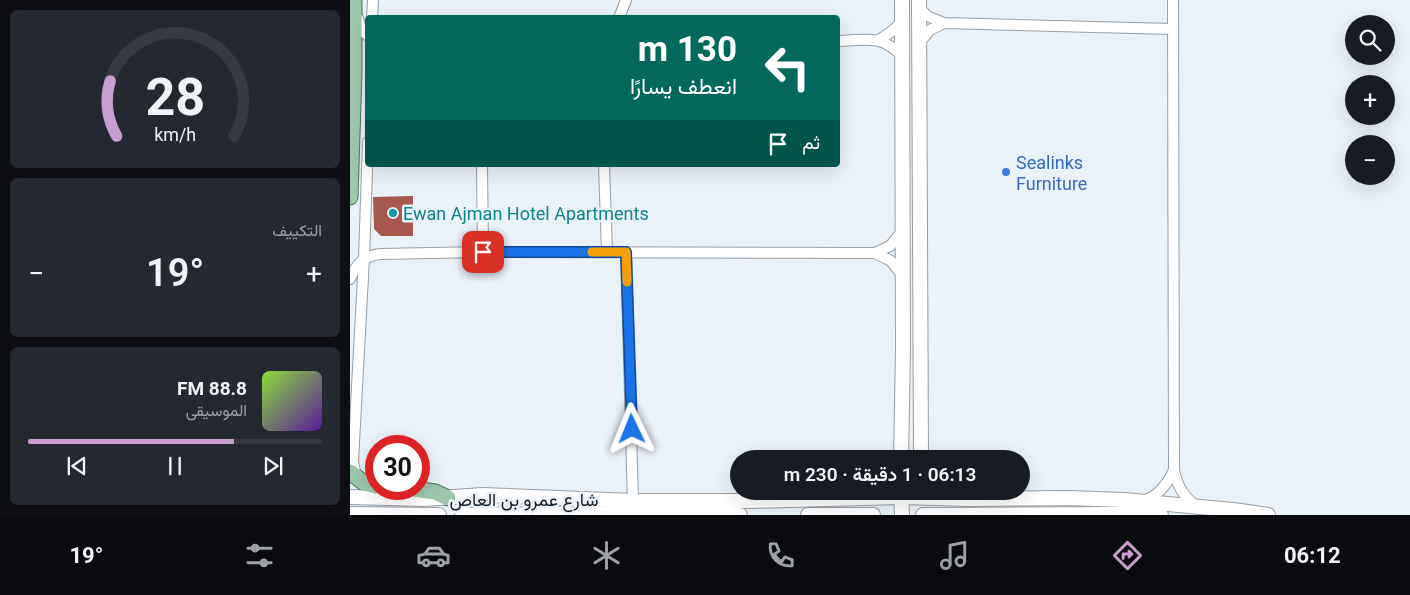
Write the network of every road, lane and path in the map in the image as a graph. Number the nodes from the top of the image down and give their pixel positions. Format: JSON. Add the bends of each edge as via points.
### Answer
{"nodes":[{"id":1,"x":372,"y":0,"type":"edge"},
{"id":2,"x":626,"y":0,"type":"edge"},
{"id":3,"x":902,"y":0,"type":"edge"},
{"id":4,"x":1173,"y":0,"type":"edge"},
{"id":5,"x":354,"y":1,"type":"edge"},
{"id":6,"x":919,"y":3,"type":"edge"},
{"id":7,"x":372,"y":15,"type":"edge"},
{"id":8,"x":620,"y":15,"type":"edge"},
{"id":9,"x":902,"y":22,"type":"junction"},
{"id":10,"x":944,"y":23,"type":"junction"},
{"id":11,"x":1173,"y":29,"type":"junction"},
{"id":12,"x":365,"y":32,"type":"edge"},
{"id":13,"x":840,"y":40,"type":"edge"},
{"id":14,"x":879,"y":40,"type":"junction"},
{"id":15,"x":919,"y":43,"type":"junction"},
{"id":16,"x":902,"y":56,"type":"junction"},
{"id":17,"x":367,"y":167,"type":"edge"},
{"id":18,"x":482,"y":167,"type":"edge"},
{"id":19,"x":604,"y":167,"type":"edge"},
{"id":20,"x":350,"y":197,"type":"edge"},
{"id":21,"x":901,"y":233,"type":"junction"},
{"id":22,"x":365,"y":240,"type":"junction"},
{"id":23,"x":483,"y":252,"type":"junction"},
{"id":24,"x":607,"y":252,"type":"junction"},
{"id":25,"x":626,"y":252,"type":"junction"},
{"id":26,"x":875,"y":253,"type":"junction"},
{"id":27,"x":380,"y":254,"type":"junction"},
{"id":28,"x":364,"y":258,"type":"junction"},
{"id":29,"x":902,"y":276,"type":"junction"},
{"id":30,"x":350,"y":278,"type":"edge"},
{"id":31,"x":901,"y":450,"type":"edge"},
{"id":32,"x":921,"y":450,"type":"edge"},
{"id":33,"x":1174,"y":470,"type":"junction"},
{"id":34,"x":354,"y":476,"type":"edge"},
{"id":35,"x":365,"y":483,"type":"edge"},
{"id":36,"x":430,"y":491,"type":"edge"},
{"id":37,"x":350,"y":497,"type":"edge"},
{"id":38,"x":448,"y":498,"type":"junction"},
{"id":39,"x":1030,"y":498,"type":"edge"},
{"id":40,"x":786,"y":500,"type":"edge"},
{"id":41,"x":901,"y":500,"type":"edge"},
{"id":42,"x":921,"y":500,"type":"edge"},
{"id":43,"x":634,"y":501,"type":"junction"},
{"id":44,"x":1141,"y":501,"type":"junction"},
{"id":45,"x":1198,"y":506,"type":"junction"},
{"id":46,"x":350,"y":514,"type":"edge"},
{"id":47,"x":438,"y":515,"type":"edge"},
{"id":48,"x":462,"y":515,"type":"edge"},
{"id":49,"x":740,"y":515,"type":"edge"},
{"id":50,"x":808,"y":515,"type":"edge"},
{"id":51,"x":873,"y":515,"type":"edge"},
{"id":52,"x":902,"y":515,"type":"edge"},
{"id":53,"x":922,"y":515,"type":"edge"},
{"id":54,"x":958,"y":515,"type":"edge"},
{"id":55,"x":1161,"y":515,"type":"edge"},
{"id":56,"x":1268,"y":515,"type":"edge"}],
"edges":[{"from":1,"to":7,"type":"street"},
{"from":2,"to":8,"type":"street"},
{"from":3,"to":9,"type":"main road"},
{"from":4,"to":11,"type":"street"},
{"from":5,"to":12,"type":"street","via":[[359,25]]},
{"from":5,"to":20,"type":"main road"},
{"from":6,"to":10,"type":"street","via":[[927,16]]},
{"from":6,"to":15,"type":"main road"},
{"from":9,"to":14,"type":"street"},
{"from":9,"to":16,"type":"main road"},
{"from":10,"to":11,"type":"street"},
{"from":10,"to":15,"type":"street","via":[[930,30]]},
{"from":11,"to":33,"type":"street"},
{"from":13,"to":14,"type":"street"},
{"from":14,"to":16,"type":"street"},
{"from":15,"to":32,"type":"main road"},
{"from":16,"to":21,"type":"main road"},
{"from":17,"to":22,"type":"street"},
{"from":18,"to":23,"type":"street"},
{"from":19,"to":24,"type":"street"},
{"from":21,"to":26,"type":"street","via":[[890,246]]},
{"from":21,"to":29,"type":"main road"},
{"from":22,"to":27,"type":"street"},
{"from":22,"to":28,"type":"street"},
{"from":23,"to":24,"type":"street"},
{"from":23,"to":27,"type":"street"},
{"from":24,"to":25,"type":"street"},
{"from":25,"to":26,"type":"street"},
{"from":25,"to":43,"type":"street"},
{"from":26,"to":29,"type":"street","via":[[891,261]]},
{"from":27,"to":28,"type":"street"},
{"from":28,"to":30,"type":"street"},
{"from":28,"to":34,"type":"street"},
{"from":29,"to":31,"type":"main road"},
{"from":33,"to":44,"type":"street","via":[[1157,494]]},
{"from":33,"to":45,"type":"street","via":[[1181,491]]},
{"from":34,"to":35,"type":"main road"},
{"from":36,"to":38,"type":"main road"},
{"from":37,"to":38,"type":"main road","name":"شارع عمرو بن العاص"},
{"from":38,"to":43,"type":"main road","name":"شارع عمرو بن العاص","via":[[483,495]]},
{"from":39,"to":44,"type":"main road","name":"شارع عمرو بن العاص"},
{"from":40,"to":43,"type":"main road","name":"شارع عمرو بن العاص"},
{"from":41,"to":52,"type":"main road"},
{"from":42,"to":53,"type":"main road"},
{"from":44,"to":45,"type":"main road","name":"شارع عمرو بن العاص"},
{"from":45,"to":56,"type":"main road","name":"شارع عمرو بن العاص"},
{"from":46,"to":47,"type":"main road","name":"شارع عمرو بن العاص"},
{"from":48,"to":49,"type":"main road","name":"شارع عمرو بن العاص"},
{"from":50,"to":51,"type":"main road"},
{"from":53,"to":54,"type":"main road"},
{"from":54,"to":55,"type":"main road"}]}
